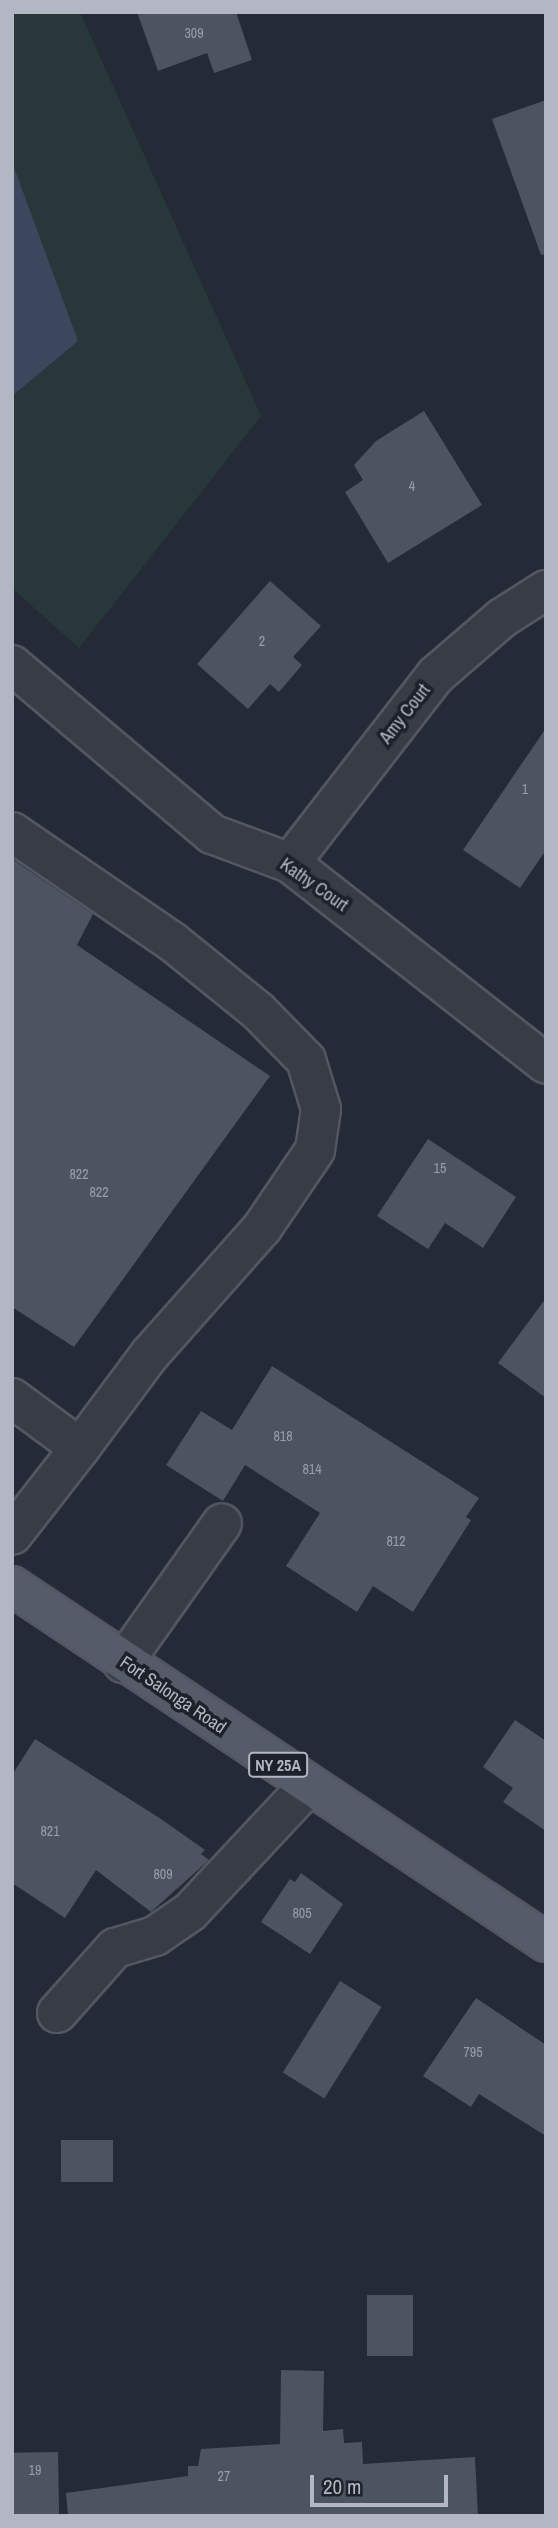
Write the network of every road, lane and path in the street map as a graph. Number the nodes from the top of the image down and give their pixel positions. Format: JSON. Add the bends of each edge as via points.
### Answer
{"nodes":[{"id":1,"x":546,"y":590,"type":"edge"},
{"id":2,"x":12,"y":665,"type":"edge"},
{"id":3,"x":12,"y":832,"type":"edge"},
{"id":4,"x":289,"y":863,"type":"junction"},
{"id":5,"x":546,"y":1064,"type":"edge"},
{"id":6,"x":12,"y":1398,"type":"edge"},
{"id":7,"x":80,"y":1448,"type":"junction"},
{"id":8,"x":222,"y":1523,"type":"dead end"},
{"id":9,"x":12,"y":1535,"type":"edge"},
{"id":10,"x":12,"y":1586,"type":"edge"},
{"id":11,"x":123,"y":1662,"type":"junction"},
{"id":12,"x":309,"y":1785,"type":"junction"},
{"id":13,"x":546,"y":1942,"type":"edge"},
{"id":14,"x":57,"y":2013,"type":"dead end"}],
"edges":[{"from":1,"to":4,"type":"street","name":"Amy Court","via":[[502,618],[436,675]]},
{"from":2,"to":4,"type":"street","name":"Kathy Court","via":[[212,834]]},
{"from":3,"to":7,"type":"street","via":[[174,943],[258,1011],[306,1060],[321,1109],[315,1150],[262,1228],[150,1354]]},
{"from":4,"to":5,"type":"street","name":"Kathy Court"},
{"from":6,"to":7,"type":"street"},
{"from":7,"to":9,"type":"street"},
{"from":8,"to":11,"type":"street"},
{"from":10,"to":11,"type":"main road","name":"Fort Salonga Road","number":"NY 25A"},
{"from":11,"to":12,"type":"main road","name":"Fort Salonga Road","number":"NY 25A"},
{"from":12,"to":13,"type":"main road","name":"Fort Salonga Road","number":"NY 25A"},
{"from":12,"to":14,"type":"street","via":[[190,1912],[155,1936],[115,1948]]}]}
